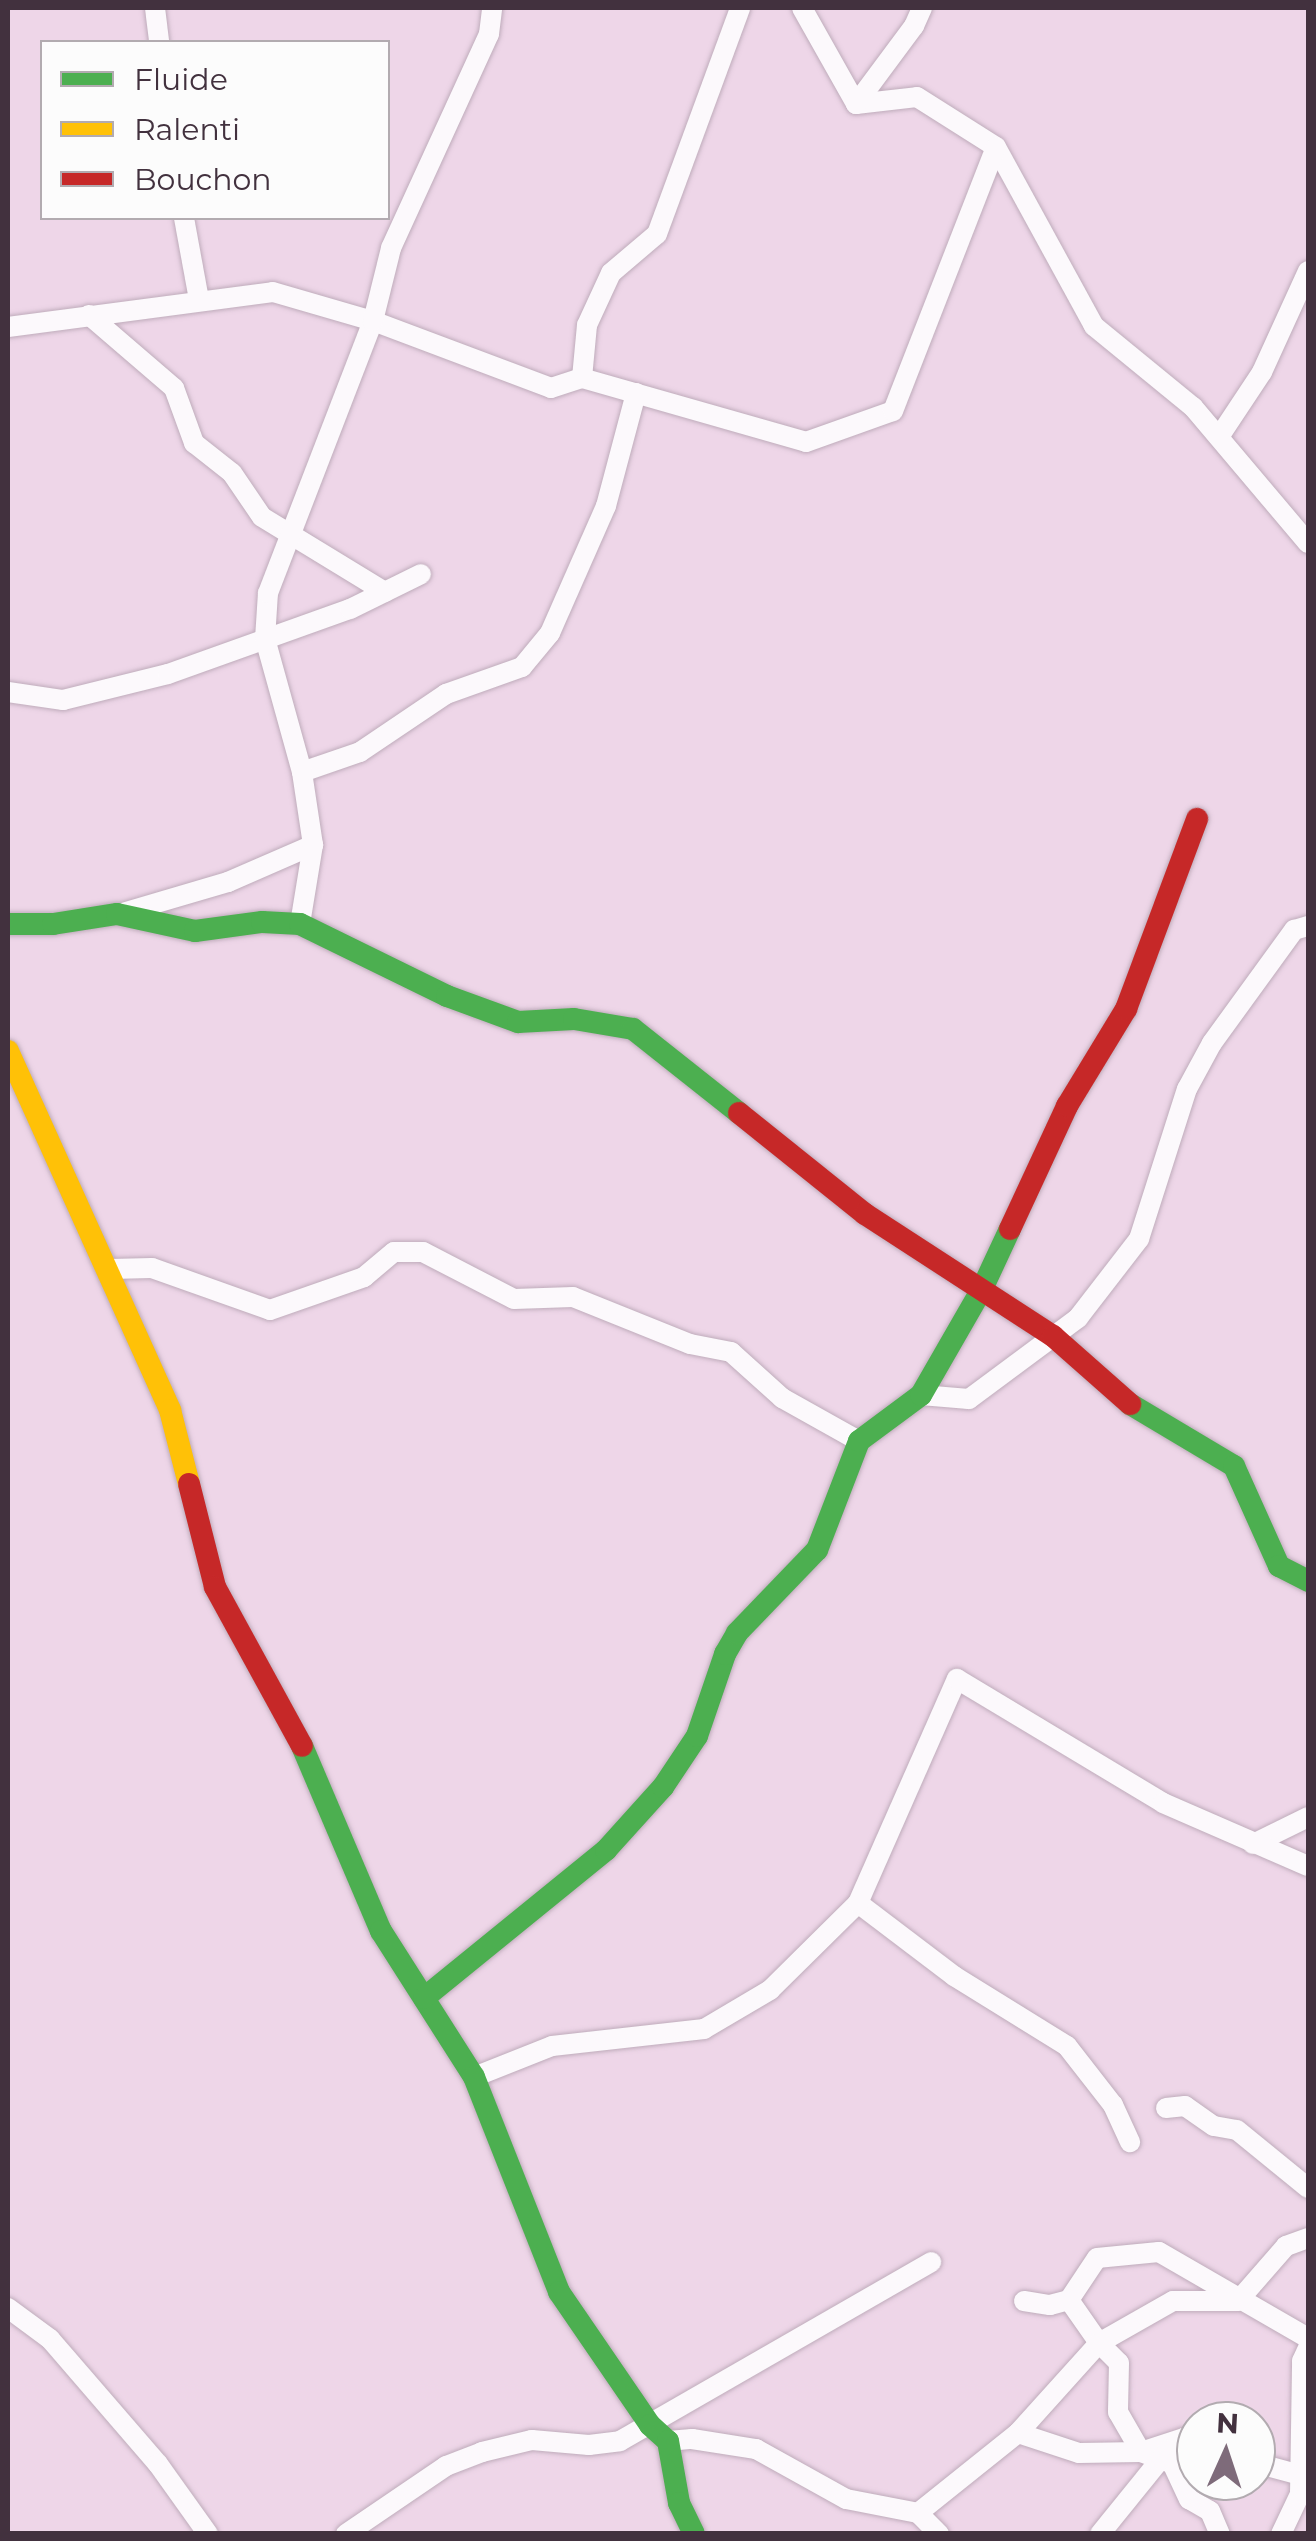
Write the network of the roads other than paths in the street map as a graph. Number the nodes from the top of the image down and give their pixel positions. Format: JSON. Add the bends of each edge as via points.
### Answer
{"nodes":[{"id":1,"x":155,"y":8,"type":"edge"},
{"id":2,"x":492,"y":8,"type":"edge"},
{"id":3,"x":740,"y":8,"type":"edge"},
{"id":4,"x":802,"y":8,"type":"edge"},
{"id":5,"x":922,"y":8,"type":"edge"},
{"id":6,"x":159,"y":40,"type":"edge"},
{"id":7,"x":856,"y":104,"type":"junction"},
{"id":8,"x":996,"y":147,"type":"junction"},
{"id":9,"x":184,"y":220,"type":"edge"},
{"id":10,"x":1308,"y":271,"type":"edge"},
{"id":11,"x":198,"y":300,"type":"junction"},
{"id":12,"x":90,"y":315,"type":"junction"},
{"id":13,"x":373,"y":321,"type":"junction"},
{"id":14,"x":8,"y":327,"type":"edge"},
{"id":15,"x":582,"y":378,"type":"junction"},
{"id":16,"x":636,"y":393,"type":"junction"},
{"id":17,"x":1219,"y":436,"type":"junction"},
{"id":18,"x":289,"y":535,"type":"junction"},
{"id":19,"x":1308,"y":543,"type":"edge"},
{"id":20,"x":421,"y":574,"type":"dead end"},
{"id":21,"x":385,"y":592,"type":"junction"},
{"id":22,"x":265,"y":639,"type":"junction"},
{"id":23,"x":8,"y":692,"type":"edge"},
{"id":24,"x":302,"y":772,"type":"junction"},
{"id":25,"x":1197,"y":819,"type":"dead end"},
{"id":26,"x":314,"y":845,"type":"junction"},
{"id":27,"x":116,"y":914,"type":"junction"},
{"id":28,"x":8,"y":924,"type":"edge"},
{"id":29,"x":300,"y":924,"type":"junction"},
{"id":30,"x":1308,"y":926,"type":"edge"},
{"id":31,"x":8,"y":1051,"type":"edge"},
{"id":32,"x":110,"y":1268,"type":"junction"},
{"id":33,"x":982,"y":1289,"type":"junction"},
{"id":34,"x":1053,"y":1336,"type":"junction"},
{"id":35,"x":921,"y":1396,"type":"junction"},
{"id":36,"x":858,"y":1441,"type":"junction"},
{"id":37,"x":1308,"y":1581,"type":"edge"},
{"id":38,"x":1308,"y":1816,"type":"edge"},
{"id":39,"x":1253,"y":1844,"type":"junction"},
{"id":40,"x":1308,"y":1866,"type":"edge"},
{"id":41,"x":858,"y":1903,"type":"junction"},
{"id":42,"x":424,"y":1998,"type":"junction"},
{"id":43,"x":474,"y":2077,"type":"junction"},
{"id":44,"x":1166,"y":2108,"type":"dead end"},
{"id":45,"x":1130,"y":2142,"type":"dead end"},
{"id":46,"x":1308,"y":2188,"type":"edge"},
{"id":47,"x":1308,"y":2238,"type":"edge"},
{"id":48,"x":931,"y":2262,"type":"dead end"},
{"id":49,"x":1069,"y":2300,"type":"junction"},
{"id":50,"x":1238,"y":2300,"type":"junction"},
{"id":51,"x":1024,"y":2301,"type":"dead end"},
{"id":52,"x":8,"y":2308,"type":"edge"},
{"id":53,"x":1308,"y":2338,"type":"edge"},
{"id":54,"x":1098,"y":2344,"type":"junction"},
{"id":55,"x":1308,"y":2348,"type":"edge"},
{"id":56,"x":1018,"y":2433,"type":"junction"},
{"id":57,"x":659,"y":2434,"type":"junction"},
{"id":58,"x":1176,"y":2445,"type":"edge"},
{"id":59,"x":1149,"y":2455,"type":"junction"},
{"id":60,"x":1276,"y":2468,"type":"edge"},
{"id":61,"x":1304,"y":2476,"type":"edge"},
{"id":62,"x":918,"y":2513,"type":"junction"},
{"id":63,"x":208,"y":2534,"type":"edge"},
{"id":64,"x":346,"y":2534,"type":"edge"},
{"id":65,"x":694,"y":2534,"type":"edge"},
{"id":66,"x":939,"y":2534,"type":"edge"},
{"id":67,"x":1100,"y":2534,"type":"edge"},
{"id":68,"x":1220,"y":2534,"type":"edge"},
{"id":69,"x":1281,"y":2534,"type":"edge"}],
"edges":[{"from":1,"to":6,"type":"street"},
{"from":2,"to":13,"type":"street","via":[[489,34],[390,248]]},
{"from":3,"to":15,"type":"street","via":[[657,234],[611,273],[587,325]]},
{"from":4,"to":7,"type":"street"},
{"from":5,"to":7,"type":"street"},
{"from":7,"to":8,"type":"street","via":[[917,97]]},
{"from":8,"to":16,"type":"street","via":[[893,411],[806,442]]},
{"from":8,"to":17,"type":"street","via":[[1094,326]]},
{"from":9,"to":11,"type":"street"},
{"from":10,"to":17,"type":"street","via":[[1262,372]]},
{"from":11,"to":12,"type":"street"},
{"from":11,"to":13,"type":"street","via":[[272,292]]},
{"from":12,"to":14,"type":"street"},
{"from":12,"to":18,"type":"street","via":[[174,388],[194,443],[232,473],[262,517]]},
{"from":13,"to":15,"type":"street","via":[[551,388]]},
{"from":13,"to":18,"type":"street"},
{"from":15,"to":16,"type":"street"},
{"from":16,"to":24,"type":"street","via":[[606,506],[550,634],[522,666],[446,694],[360,752]]},
{"from":17,"to":19,"type":"street"},
{"from":18,"to":21,"type":"street"},
{"from":18,"to":22,"type":"street","via":[[268,593]]},
{"from":20,"to":21,"type":"street"},
{"from":21,"to":22,"type":"street"},
{"from":22,"to":23,"type":"street","via":[[168,674],[63,700]]},
{"from":22,"to":24,"type":"street"},
{"from":24,"to":26,"type":"street"},
{"from":25,"to":33,"type":"street","via":[[1126,1009],[1066,1106]]},
{"from":26,"to":27,"type":"street","via":[[228,882]]},
{"from":26,"to":29,"type":"street"},
{"from":27,"to":28,"type":"street"},
{"from":27,"to":29,"type":"street","via":[[195,932]]},
{"from":29,"to":33,"type":"street","via":[[447,996],[518,1022],[574,1020],[633,1030],[806,1171]]},
{"from":30,"to":34,"type":"street","via":[[1294,930],[1242,996],[1187,1089],[1139,1238],[1078,1318]]},
{"from":31,"to":32,"type":"street"},
{"from":32,"to":36,"type":"street","via":[[152,1268],[270,1310],[364,1277],[394,1252],[424,1252],[514,1299],[573,1297],[690,1344],[731,1352],[782,1398]]},
{"from":32,"to":42,"type":"street","via":[[170,1410],[215,1587],[305,1752],[381,1931]]},
{"from":33,"to":34,"type":"street"},
{"from":33,"to":35,"type":"street"},
{"from":34,"to":35,"type":"street","via":[[969,1399]]},
{"from":34,"to":37,"type":"street","via":[[1129,1403],[1234,1466],[1279,1566]]},
{"from":35,"to":36,"type":"street"},
{"from":36,"to":42,"type":"street","via":[[817,1550],[737,1633],[696,1736],[662,1786],[606,1850]]},
{"from":38,"to":39,"type":"street"},
{"from":39,"to":40,"type":"street"},
{"from":39,"to":41,"type":"street","via":[[1162,1804],[957,1678]]},
{"from":41,"to":43,"type":"street","via":[[770,1990],[704,2029],[552,2046]]},
{"from":41,"to":45,"type":"street","via":[[954,1976],[1068,2046],[1114,2105]]},
{"from":42,"to":43,"type":"street"},
{"from":43,"to":57,"type":"street","via":[[559,2292]]},
{"from":44,"to":46,"type":"street","via":[[1185,2106],[1214,2126],[1237,2130]]},
{"from":47,"to":50,"type":"street","via":[[1286,2246]]},
{"from":48,"to":57,"type":"street"},
{"from":49,"to":50,"type":"street","via":[[1097,2258],[1159,2252]]},
{"from":49,"to":51,"type":"street","via":[[1050,2306]]},
{"from":49,"to":54,"type":"street"},
{"from":50,"to":53,"type":"street"},
{"from":50,"to":54,"type":"street","via":[[1173,2301]]},
{"from":52,"to":63,"type":"street","via":[[50,2340],[158,2464]]},
{"from":54,"to":56,"type":"street"},
{"from":54,"to":59,"type":"street","via":[[1119,2363],[1118,2412]]},
{"from":55,"to":61,"type":"street","via":[[1302,2361]]},
{"from":56,"to":59,"type":"street","via":[[1079,2453]]},
{"from":56,"to":62,"type":"street"},
{"from":57,"to":62,"type":"street","via":[[756,2449],[846,2499]]},
{"from":57,"to":64,"type":"street","via":[[589,2446],[532,2440],[482,2452],[446,2466]]},
{"from":57,"to":65,"type":"street"},
{"from":58,"to":59,"type":"street"},
{"from":59,"to":67,"type":"street"},
{"from":59,"to":68,"type":"street","via":[[1172,2463],[1189,2498],[1210,2511]]},
{"from":60,"to":61,"type":"street"},
{"from":61,"to":69,"type":"street"},
{"from":62,"to":66,"type":"street"}]}
